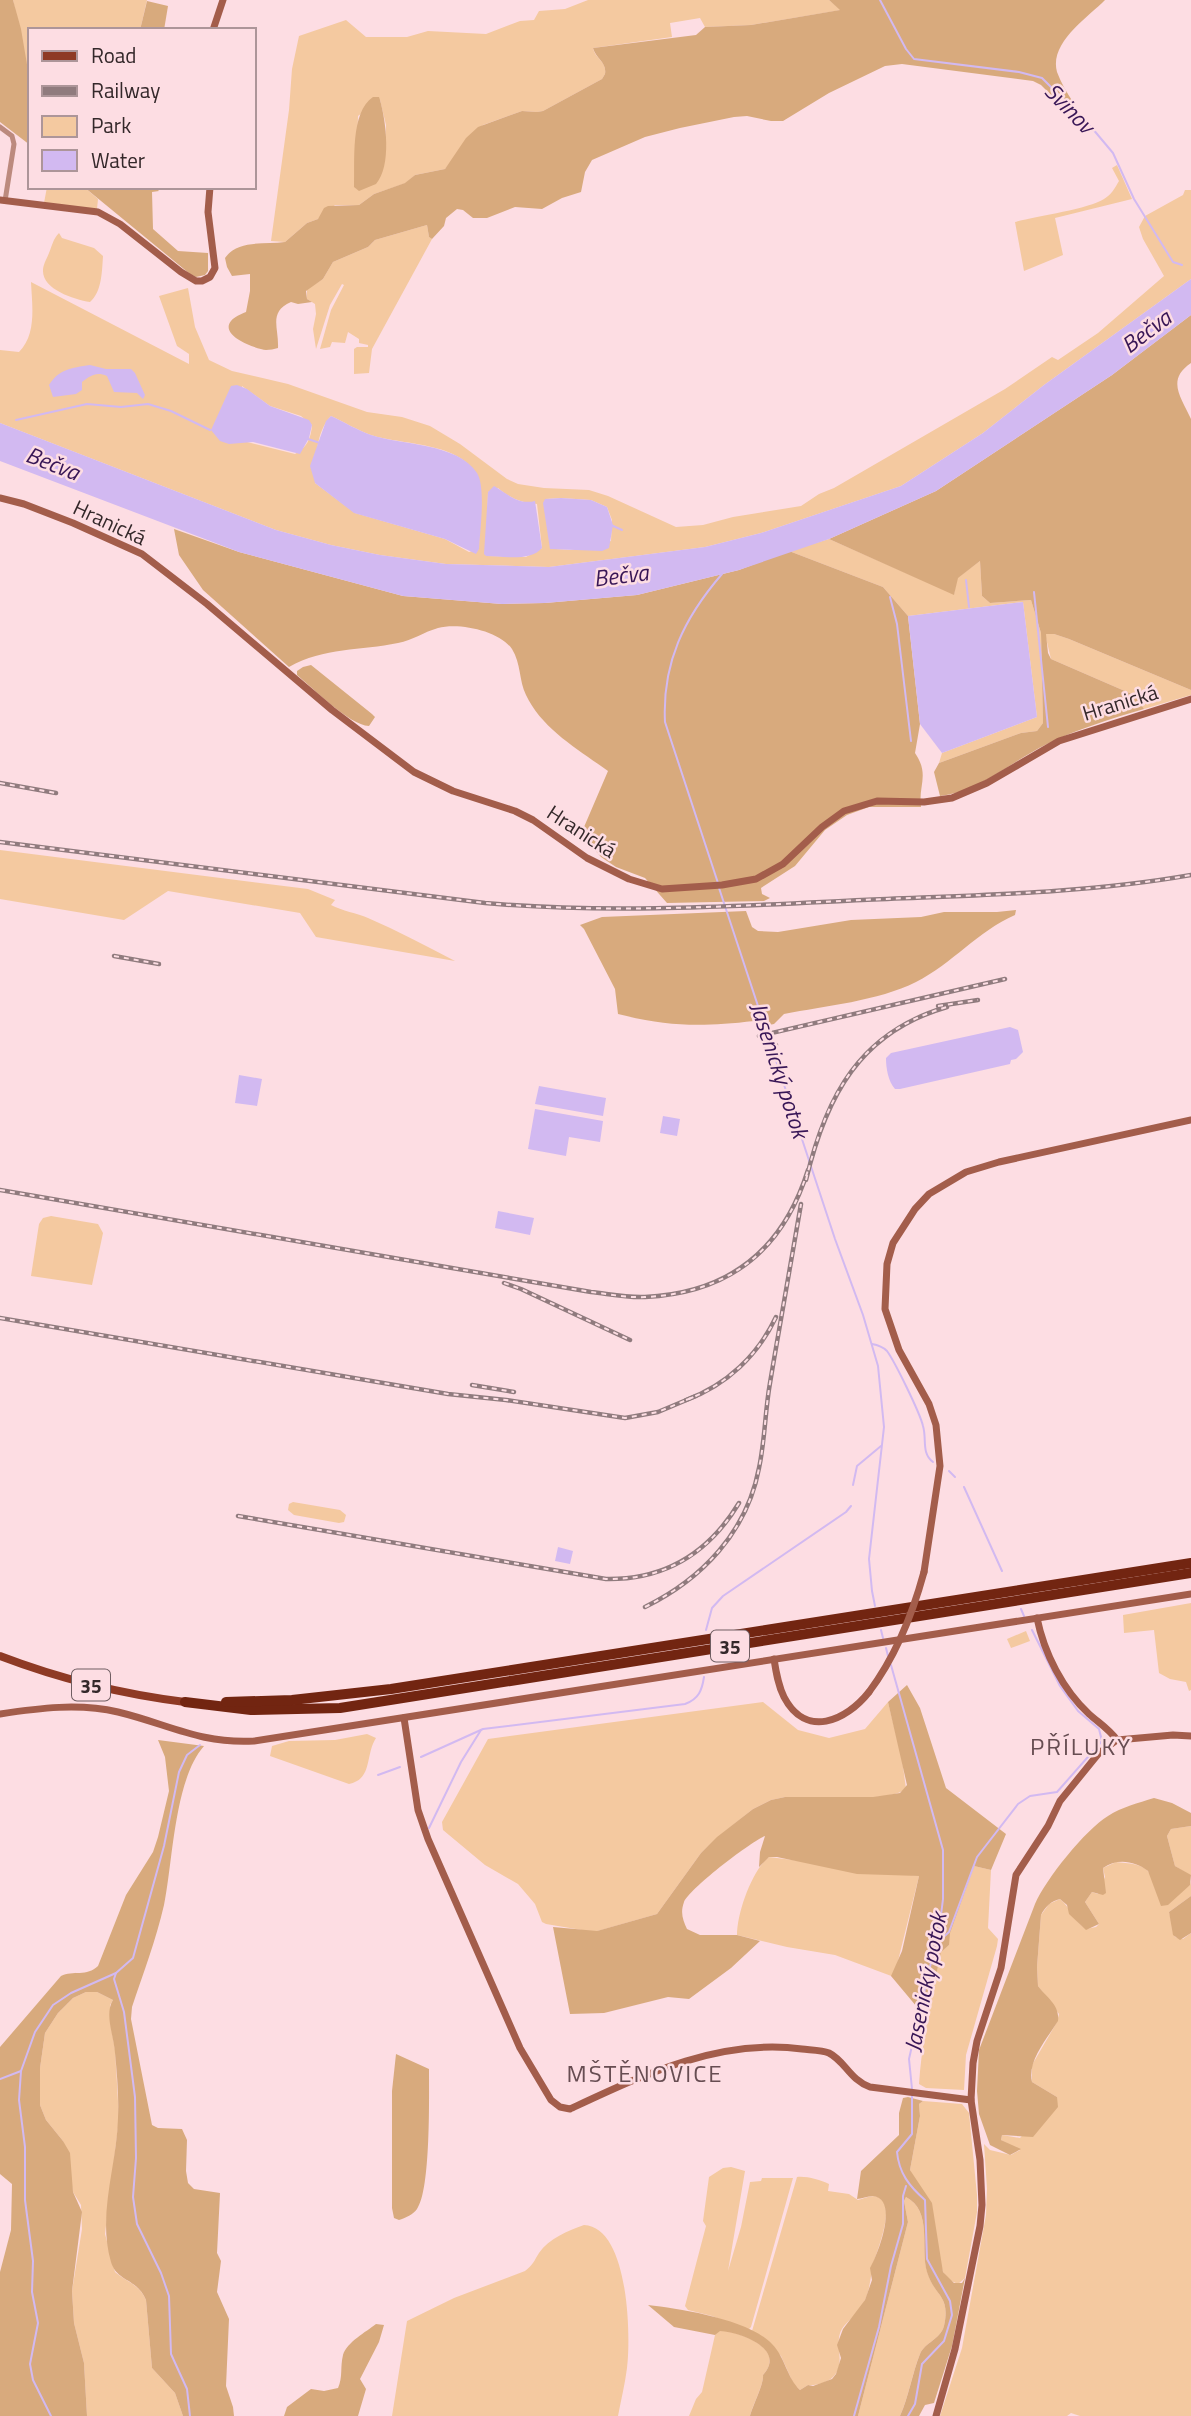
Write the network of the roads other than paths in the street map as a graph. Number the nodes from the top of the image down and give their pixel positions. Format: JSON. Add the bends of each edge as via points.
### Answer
{"nodes":[{"id":1,"x":223,"y":0,"type":"edge"},
{"id":2,"x":214,"y":28,"type":"edge"},
{"id":3,"x":0,"y":127,"type":"edge"},
{"id":4,"x":210,"y":189,"type":"edge"},
{"id":5,"x":3,"y":200,"type":"edge"},
{"id":6,"x":0,"y":498,"type":"edge"},
{"id":7,"x":1191,"y":699,"type":"edge"},
{"id":8,"x":1191,"y":1120,"type":"edge"},
{"id":9,"x":1191,"y":1563,"type":"edge"},
{"id":10,"x":1191,"y":1573,"type":"edge"},
{"id":11,"x":1191,"y":1594,"type":"edge"},
{"id":12,"x":1037,"y":1618,"type":"junction"},
{"id":13,"x":0,"y":1656,"type":"edge"},
{"id":14,"x":774,"y":1659,"type":"junction"},
{"id":15,"x":185,"y":1702,"type":"junction"},
{"id":16,"x":0,"y":1714,"type":"edge"},
{"id":17,"x":404,"y":1718,"type":"junction"},
{"id":18,"x":1191,"y":1736,"type":"edge"},
{"id":19,"x":1117,"y":1740,"type":"junction"},
{"id":20,"x":971,"y":2100,"type":"junction"},
{"id":21,"x":936,"y":2416,"type":"edge"}],
"edges":[{"from":1,"to":2,"type":"street"},
{"from":3,"to":5,"type":"street","via":[[12,136],[14,144]]},
{"from":4,"to":5,"type":"street","via":[[215,268],[211,277],[202,281],[195,281],[98,212]]},
{"from":6,"to":7,"type":"street","name":"Hranická","via":[[73,523],[142,554],[343,719],[429,780],[515,811],[587,858],[640,883],[673,890],[746,882],[774,870],[834,817],[854,807],[886,800],[952,798],[1074,735]]},
{"from":8,"to":14,"type":"street","bridge":true,"via":[[966,1172],[929,1194],[903,1226],[887,1264],[885,1309],[899,1350],[929,1404],[940,1449],[924,1572],[903,1634],[888,1662],[869,1692],[839,1718],[808,1719],[792,1708],[784,1697]]},
{"from":9,"to":15,"type":"highway","number":"35","via":[[391,1689],[266,1702]]},
{"from":10,"to":15,"type":"highway","number":"35","via":[[340,1708],[268,1711]]},
{"from":11,"to":12,"type":"street"},
{"from":12,"to":14,"type":"street"},
{"from":12,"to":19,"type":"street","via":[[1070,1694]]},
{"from":13,"to":15,"type":"main road","number":"35","via":[[85,1684]]},
{"from":14,"to":17,"type":"street"},
{"from":16,"to":17,"type":"street","via":[[86,1707],[230,1742]]},
{"from":17,"to":20,"type":"street","via":[[418,1810],[428,1839],[520,2048],[551,2100],[560,2107],[570,2109],[670,2065],[741,2048],[781,2047],[828,2053],[860,2084]]},
{"from":18,"to":19,"type":"street"},
{"from":19,"to":20,"type":"street","via":[[1099,1753],[1060,1801],[1016,1875],[1001,1968],[977,2040]]},
{"from":20,"to":21,"type":"street","via":[[982,2204],[956,2349]]}]}
